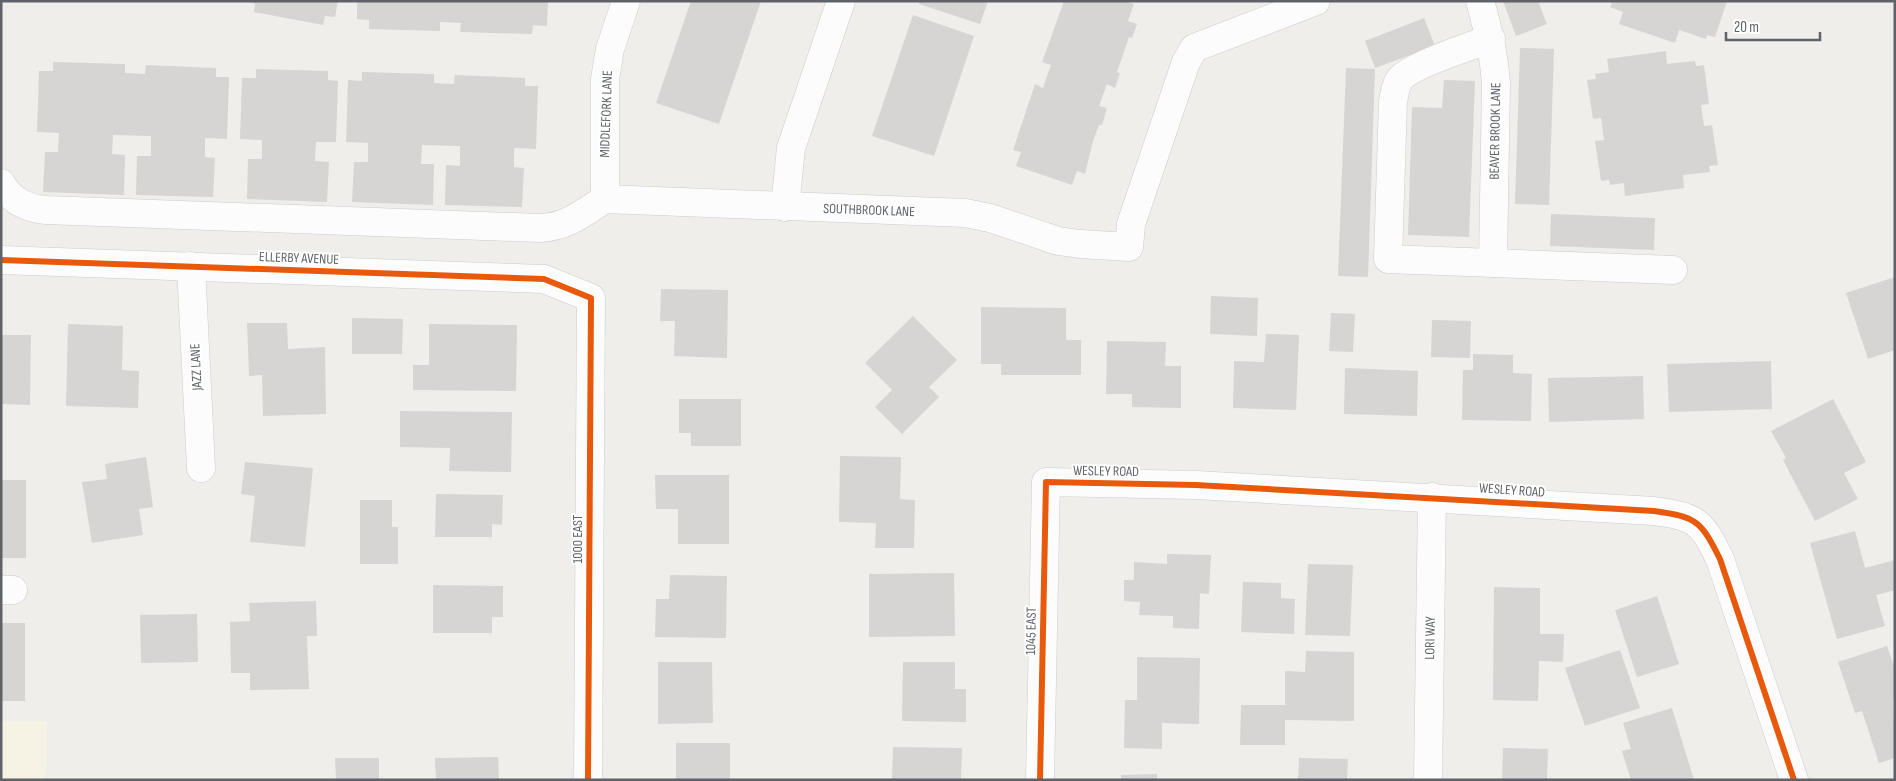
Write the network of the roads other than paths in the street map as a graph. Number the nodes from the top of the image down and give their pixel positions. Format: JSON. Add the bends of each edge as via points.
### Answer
{"nodes":[{"id":1,"x":626,"y":1,"type":"edge"},
{"id":2,"x":841,"y":1,"type":"edge"},
{"id":3,"x":1316,"y":1,"type":"edge"},
{"id":4,"x":1480,"y":1,"type":"edge"},
{"id":5,"x":1491,"y":39,"type":"junction"},
{"id":6,"x":1,"y":183,"type":"edge"},
{"id":7,"x":605,"y":200,"type":"junction"},
{"id":8,"x":785,"y":207,"type":"junction"},
{"id":9,"x":1,"y":260,"type":"edge"},
{"id":10,"x":1493,"y":263,"type":"junction"},
{"id":11,"x":191,"y":266,"type":"junction"},
{"id":12,"x":1673,"y":270,"type":"dead end"},
{"id":13,"x":591,"y":298,"type":"joint"},
{"id":14,"x":201,"y":468,"type":"dead end"},
{"id":15,"x":1046,"y":482,"type":"joint"},
{"id":16,"x":1432,"y":497,"type":"junction"},
{"id":17,"x":588,"y":780,"type":"edge"},
{"id":18,"x":1040,"y":780,"type":"edge"},
{"id":19,"x":1428,"y":780,"type":"edge"},
{"id":20,"x":1794,"y":780,"type":"edge"}],
"edges":[{"from":1,"to":7,"type":"street","name":"MIDDLEFORK LANE","via":[[610,49],[606,79]]},
{"from":2,"to":8,"type":"street","via":[[791,148]]},
{"from":3,"to":8,"type":"street","name":"SOUTHBROOK LANE","via":[[1194,48],[1186,62],[1131,224],[1129,247],[1058,241],[965,213]]},
{"from":4,"to":5,"type":"street","name":"BEAVER BROOK LANE"},
{"from":5,"to":10,"type":"street","name":"BEAVER BROOK LANE","via":[[1496,83]]},
{"from":5,"to":10,"type":"street","via":[[1409,72],[1395,88],[1388,258]]},
{"from":6,"to":7,"type":"street","via":[[10,197],[18,202],[46,210],[540,228],[567,223]]},
{"from":7,"to":8,"type":"street","name":"SOUTHBROOK LANE"},
{"from":9,"to":11,"type":"street","name":"ELLERBY AVENUE"},
{"from":10,"to":12,"type":"street"},
{"from":11,"to":13,"type":"street","name":"ELLERBY AVENUE","via":[[544,279]]},
{"from":11,"to":14,"type":"street","name":"JAZZ LANE"},
{"from":13,"to":17,"type":"street","name":"1000 EAST"},
{"from":15,"to":16,"type":"street","name":"WESLEY ROAD","via":[[1196,484]]},
{"from":15,"to":18,"type":"street","name":"1045 EAST"},
{"from":16,"to":19,"type":"street","name":"LORI WAY"},
{"from":16,"to":20,"type":"street","name":"WESLEY ROAD","via":[[1654,511],[1679,514],[1696,522],[1720,559]]}]}
